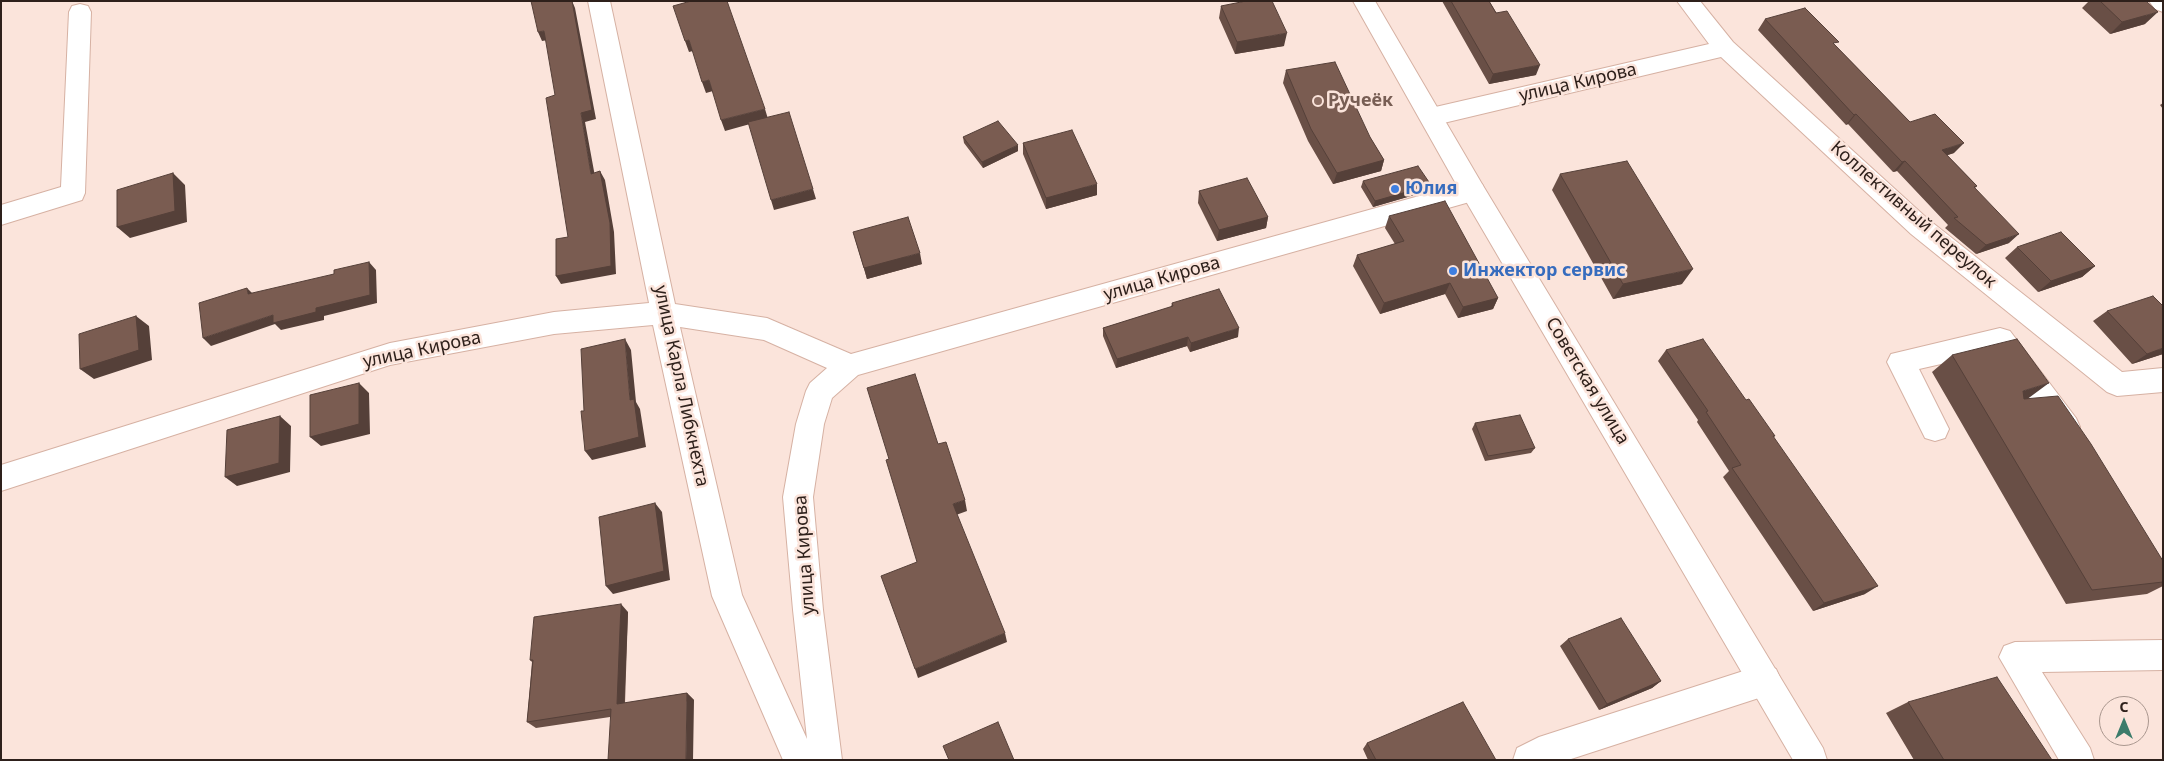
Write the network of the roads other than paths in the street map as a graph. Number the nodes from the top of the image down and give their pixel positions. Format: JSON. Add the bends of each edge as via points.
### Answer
{"nodes":[{"id":1,"x":599,"y":1,"type":"edge"},
{"id":2,"x":1364,"y":1,"type":"edge"},
{"id":3,"x":1688,"y":1,"type":"edge"},
{"id":4,"x":2160,"y":1,"type":"edge"},
{"id":5,"x":2163,"y":4,"type":"edge"},
{"id":6,"x":80,"y":12,"type":"dead end"},
{"id":7,"x":1725,"y":48,"type":"junction"},
{"id":8,"x":1431,"y":117,"type":"junction"},
{"id":9,"x":1473,"y":191,"type":"junction"},
{"id":10,"x":1,"y":215,"type":"edge"},
{"id":11,"x":664,"y":313,"type":"junction"},
{"id":12,"x":850,"y":366,"type":"junction"},
{"id":13,"x":2163,"y":380,"type":"edge"},
{"id":14,"x":1935,"y":428,"type":"dead end"},
{"id":15,"x":2082,"y":450,"type":"edge"},
{"id":16,"x":1,"y":478,"type":"edge"},
{"id":17,"x":2163,"y":655,"type":"edge"},
{"id":18,"x":1765,"y":680,"type":"junction"},
{"id":19,"x":800,"y":760,"type":"edge"},
{"id":20,"x":826,"y":760,"type":"edge"},
{"id":21,"x":1529,"y":760,"type":"edge"},
{"id":22,"x":1811,"y":760,"type":"edge"},
{"id":23,"x":2078,"y":760,"type":"edge"}],
"edges":[{"from":1,"to":11,"type":"street","name":"улица Карла Либкнехта"},
{"from":2,"to":8,"type":"street","name":"Советская улица"},
{"from":3,"to":7,"type":"street","name":"Коллективный переулок"},
{"from":4,"to":5,"type":"street"},
{"from":6,"to":10,"type":"street","via":[[73,193]]},
{"from":7,"to":8,"type":"street","name":"улица Кирова"},
{"from":7,"to":13,"type":"street","name":"Коллективный переулок","via":[[1920,227],[2117,384]]},
{"from":8,"to":9,"type":"street","name":"Советская улица"},
{"from":9,"to":12,"type":"street","name":"улица Кирова"},
{"from":9,"to":18,"type":"street","name":"Советская улица"},
{"from":11,"to":12,"type":"street","name":"улица Кирова","via":[[767,329]]},
{"from":11,"to":16,"type":"street","name":"улица Кирова","via":[[554,323],[390,354]]},
{"from":11,"to":19,"type":"street","name":"улица Карла Либкнехта","via":[[727,596]]},
{"from":12,"to":20,"type":"street","name":"улица Кирова","via":[[820,391],[810,424],[798,497]]},
{"from":14,"to":15,"type":"street","via":[[1901,362],[2000,339]]},
{"from":17,"to":23,"type":"street","via":[[2015,657]]},
{"from":18,"to":21,"type":"street","via":[[1539,753]]},
{"from":18,"to":22,"type":"street","name":"Советская улица"}]}
